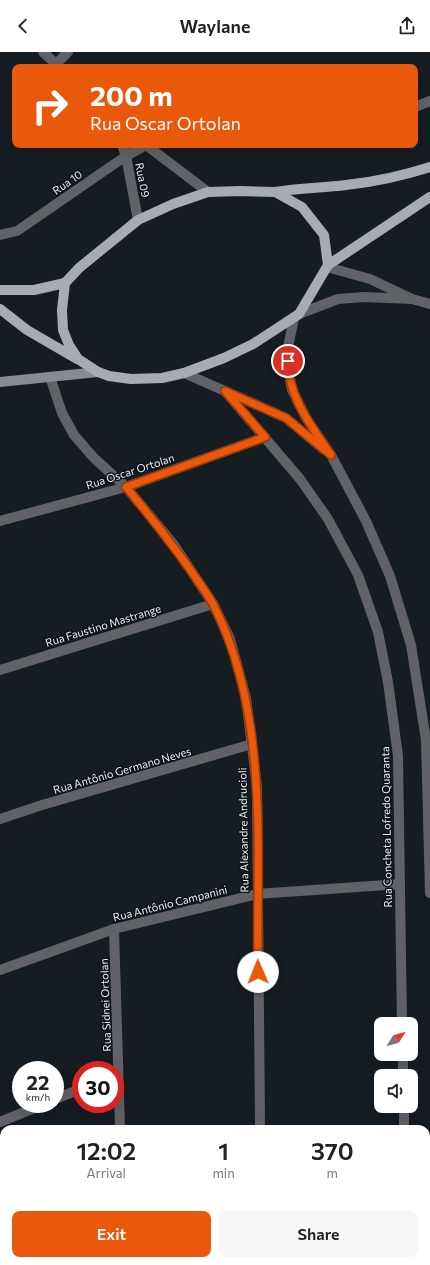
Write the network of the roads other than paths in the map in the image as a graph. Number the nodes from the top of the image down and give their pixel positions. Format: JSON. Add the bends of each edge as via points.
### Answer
{"nodes":[{"id":1,"x":43,"y":52,"type":"edge"},
{"id":2,"x":68,"y":52,"type":"edge"},
{"id":3,"x":56,"y":64,"type":"edge"},
{"id":4,"x":59,"y":64,"type":"edge"},
{"id":5,"x":430,"y":102,"type":"edge"},
{"id":6,"x":418,"y":106,"type":"edge"},
{"id":7,"x":123,"y":148,"type":"edge"},
{"id":8,"x":141,"y":148,"type":"edge"},
{"id":9,"x":150,"y":148,"type":"edge"},
{"id":10,"x":126,"y":156,"type":"junction"},
{"id":11,"x":430,"y":167,"type":"edge"},
{"id":12,"x":208,"y":192,"type":"junction"},
{"id":13,"x":276,"y":192,"type":"junction"},
{"id":14,"x":430,"y":197,"type":"edge"},
{"id":15,"x":138,"y":220,"type":"junction"},
{"id":16,"x":0,"y":235,"type":"edge"},
{"id":17,"x":328,"y":266,"type":"junction"},
{"id":18,"x":65,"y":284,"type":"junction"},
{"id":19,"x":0,"y":290,"type":"edge"},
{"id":20,"x":412,"y":299,"type":"junction"},
{"id":21,"x":430,"y":304,"type":"edge"},
{"id":22,"x":0,"y":308,"type":"edge"},
{"id":23,"x":296,"y":316,"type":"junction"},
{"id":24,"x":78,"y":359,"type":"junction"},
{"id":25,"x":98,"y":372,"type":"junction"},
{"id":26,"x":184,"y":373,"type":"junction"},
{"id":27,"x":50,"y":377,"type":"junction"},
{"id":28,"x":0,"y":382,"type":"edge"},
{"id":29,"x":225,"y":391,"type":"junction"},
{"id":30,"x":265,"y":437,"type":"junction"},
{"id":31,"x":331,"y":455,"type":"junction"},
{"id":32,"x":126,"y":487,"type":"junction"},
{"id":33,"x":0,"y":521,"type":"edge"},
{"id":34,"x":213,"y":604,"type":"junction"},
{"id":35,"x":0,"y":670,"type":"edge"},
{"id":36,"x":252,"y":744,"type":"junction"},
{"id":37,"x":0,"y":819,"type":"edge"},
{"id":38,"x":400,"y":884,"type":"junction"},
{"id":39,"x":430,"y":893,"type":"edge"},
{"id":40,"x":257,"y":894,"type":"junction"},
{"id":41,"x":114,"y":929,"type":"junction"},
{"id":42,"x":0,"y":970,"type":"edge"},
{"id":43,"x":402,"y":1017,"type":"edge"},
{"id":44,"x":117,"y":1061,"type":"edge"},
{"id":45,"x":22,"y":1113,"type":"edge"},
{"id":46,"x":119,"y":1113,"type":"edge"},
{"id":47,"x":404,"y":1113,"type":"edge"},
{"id":48,"x":0,"y":1122,"type":"edge"},
{"id":49,"x":120,"y":1125,"type":"edge"},
{"id":50,"x":260,"y":1125,"type":"edge"},
{"id":51,"x":404,"y":1125,"type":"edge"}],
"edges":[{"from":1,"to":3,"type":"street"},
{"from":2,"to":4,"type":"street"},
{"from":5,"to":6,"type":"street"},
{"from":7,"to":10,"type":"street","name":"Rua 09"},
{"from":8,"to":10,"type":"street","name":"Rua 10"},
{"from":9,"to":12,"type":"street","name":"Rua 09"},
{"from":10,"to":15,"type":"street","name":"Rua 09"},
{"from":10,"to":16,"type":"street","name":"Rua 10","via":[[17,231]]},
{"from":11,"to":13,"type":"main road","via":[[376,181]]},
{"from":12,"to":13,"type":"main road"},
{"from":12,"to":15,"type":"main road"},
{"from":13,"to":17,"type":"main road","via":[[302,207],[313,220],[324,236]]},
{"from":14,"to":17,"type":"main road"},
{"from":15,"to":18,"type":"main road","via":[[79,268]]},
{"from":17,"to":20,"type":"street","via":[[370,279]]},
{"from":17,"to":23,"type":"main road"},
{"from":18,"to":19,"type":"main road","via":[[34,290]]},
{"from":18,"to":24,"type":"main road","via":[[63,330]]},
{"from":20,"to":21,"type":"street"},
{"from":20,"to":23,"type":"street","via":[[338,299]]},
{"from":22,"to":24,"type":"main road","via":[[27,330]]},
{"from":23,"to":26,"type":"main road","via":[[253,344]]},
{"from":23,"to":31,"type":"street","name":"Rua Concheta Lofredo Quaranta","via":[[287,352],[292,390],[306,418]]},
{"from":24,"to":25,"type":"main road"},
{"from":25,"to":26,"type":"main road","via":[[131,379],[162,378]]},
{"from":25,"to":27,"type":"main road"},
{"from":26,"to":29,"type":"street","name":"Rua Concheta Lofredo Quaranta"},
{"from":27,"to":28,"type":"main road"},
{"from":27,"to":32,"type":"street","name":"Rua Alexandre Andrucioli","via":[[62,413],[74,435],[94,458]]},
{"from":29,"to":30,"type":"street","name":"Rua Concheta Lofredo Quaranta"},
{"from":29,"to":31,"type":"street","name":"Rua Concheta Lofredo Quaranta","via":[[286,418]]},
{"from":30,"to":32,"type":"street","name":"Rua Oscar Ortolan"},
{"from":30,"to":38,"type":"street","name":"Rua Concheta Lofredo Quaranta","via":[[300,479],[328,519],[358,575],[378,632],[398,756]]},
{"from":31,"to":39,"type":"street","name":"Rua Concheta Lofredo Quaranta","via":[[366,520],[390,576],[411,645],[426,740]]},
{"from":32,"to":33,"type":"street","name":"Rua Oscar Ortolan"},
{"from":32,"to":34,"type":"street","name":"Rua Alexandre Andrucioli","via":[[174,545]]},
{"from":34,"to":35,"type":"street","name":"Rua Faustino Mastrange"},
{"from":34,"to":36,"type":"street","name":"Rua Alexandre Andrucioli","via":[[230,639],[246,698]]},
{"from":36,"to":37,"type":"street","name":"Rua Antônio Germano Neves"},
{"from":36,"to":40,"type":"street","name":"Rua Alexandre Andrucioli","via":[[257,788]]},
{"from":38,"to":40,"type":"street","name":"Rua Antônio Campanini"},
{"from":38,"to":43,"type":"street","name":"Rua Concheta Lofredo Quaranta"},
{"from":40,"to":41,"type":"street","name":"Rua Antônio Campanini"},
{"from":40,"to":50,"type":"street","name":"Rua Alexandre Andrucioli"},
{"from":41,"to":42,"type":"street","name":"Rua Antônio Campanini"},
{"from":41,"to":44,"type":"street","name":"Rua Sidnei Ortolan"},
{"from":45,"to":48,"type":"street"},
{"from":46,"to":49,"type":"street","name":"Rua Sidnei Ortolan"},
{"from":47,"to":51,"type":"street"}]}
